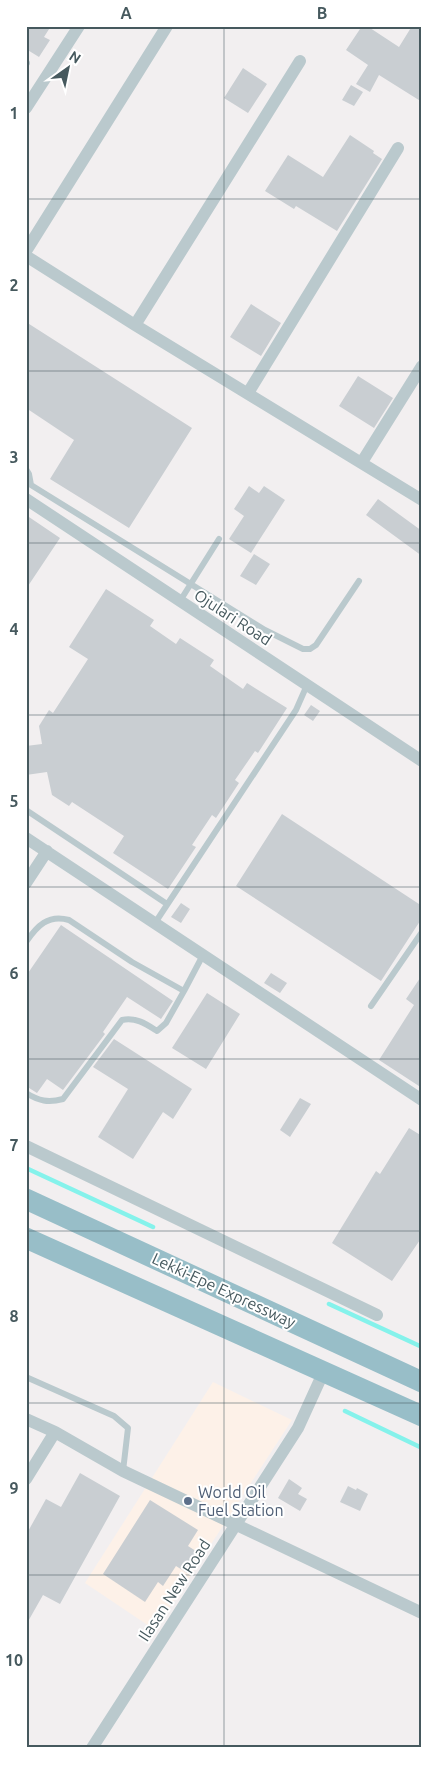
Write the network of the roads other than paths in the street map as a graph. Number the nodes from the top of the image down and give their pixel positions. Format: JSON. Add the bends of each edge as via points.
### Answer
{"nodes":[{"id":1,"x":79,"y":26,"type":"edge"},
{"id":2,"x":167,"y":26,"type":"edge"},
{"id":3,"x":300,"y":61,"type":"dead end"},
{"id":4,"x":26,"y":108,"type":"edge"},
{"id":5,"x":398,"y":148,"type":"dead end"},
{"id":6,"x":26,"y":251,"type":"edge"},
{"id":7,"x":26,"y":256,"type":"edge"},
{"id":8,"x":136,"y":325,"type":"junction"},
{"id":9,"x":422,"y":366,"type":"edge"},
{"id":10,"x":248,"y":393,"type":"junction"},
{"id":11,"x":362,"y":462,"type":"junction"},
{"id":12,"x":26,"y":469,"type":"edge"},
{"id":13,"x":26,"y":500,"type":"edge"},
{"id":14,"x":422,"y":500,"type":"edge"},
{"id":15,"x":220,"y":538,"type":"dead end"},
{"id":16,"x":359,"y":581,"type":"dead end"},
{"id":17,"x":191,"y":584,"type":"junction"},
{"id":18,"x":180,"y":601,"type":"junction"},
{"id":19,"x":307,"y":685,"type":"junction"},
{"id":20,"x":422,"y":761,"type":"edge"},
{"id":21,"x":26,"y":810,"type":"edge"},
{"id":22,"x":26,"y":838,"type":"edge"},
{"id":23,"x":47,"y":851,"type":"junction"},
{"id":24,"x":26,"y":883,"type":"edge"},
{"id":25,"x":167,"y":904,"type":"junction"},
{"id":26,"x":155,"y":923,"type":"junction"},
{"id":27,"x":422,"y":932,"type":"edge"},
{"id":28,"x":26,"y":942,"type":"edge"},
{"id":29,"x":203,"y":955,"type":"junction"},
{"id":30,"x":184,"y":991,"type":"junction"},
{"id":31,"x":372,"y":1006,"type":"dead end"},
{"id":32,"x":26,"y":1092,"type":"edge"},
{"id":33,"x":422,"y":1100,"type":"edge"},
{"id":34,"x":26,"y":1146,"type":"edge"},
{"id":35,"x":26,"y":1199,"type":"edge"},
{"id":36,"x":26,"y":1238,"type":"edge"},
{"id":37,"x":376,"y":1315,"type":"dead end"},
{"id":38,"x":324,"y":1371,"type":"junction"},
{"id":39,"x":26,"y":1377,"type":"edge"},
{"id":40,"x":422,"y":1382,"type":"edge"},
{"id":41,"x":422,"y":1416,"type":"edge"},
{"id":42,"x":26,"y":1419,"type":"edge"},
{"id":43,"x":55,"y":1432,"type":"junction"},
{"id":44,"x":123,"y":1471,"type":"junction"},
{"id":45,"x":26,"y":1479,"type":"edge"},
{"id":46,"x":235,"y":1525,"type":"junction"},
{"id":47,"x":422,"y":1613,"type":"edge"},
{"id":48,"x":92,"y":1748,"type":"edge"}],
"edges":[{"from":1,"to":4,"type":"street"},
{"from":2,"to":6,"type":"street"},
{"from":3,"to":8,"type":"street"},
{"from":5,"to":10,"type":"street"},
{"from":7,"to":8,"type":"street"},
{"from":8,"to":10,"type":"street"},
{"from":9,"to":11,"type":"street"},
{"from":10,"to":11,"type":"street"},
{"from":11,"to":14,"type":"street"},
{"from":12,"to":17,"type":"lane","via":[[31,485]]},
{"from":13,"to":18,"type":"street","name":"Ojulari Road"},
{"from":15,"to":17,"type":"lane"},
{"from":16,"to":17,"type":"lane","via":[[316,645],[310,649],[303,649],[265,630]]},
{"from":17,"to":18,"type":"lane"},
{"from":18,"to":19,"type":"street","name":"Ojulari Road"},
{"from":19,"to":20,"type":"street","name":"Ojulari Road"},
{"from":19,"to":25,"type":"lane","via":[[296,710]]},
{"from":21,"to":25,"type":"lane"},
{"from":22,"to":23,"type":"street"},
{"from":23,"to":24,"type":"street"},
{"from":23,"to":26,"type":"street"},
{"from":25,"to":26,"type":"lane"},
{"from":26,"to":29,"type":"street"},
{"from":27,"to":31,"type":"lane"},
{"from":28,"to":30,"type":"lane","via":[[36,927],[59,917]]},
{"from":29,"to":30,"type":"lane"},
{"from":29,"to":33,"type":"street"},
{"from":30,"to":32,"type":"lane","via":[[158,1031],[130,1018],[122,1020],[63,1099],[52,1102],[38,1100]]},
{"from":34,"to":37,"type":"street"},
{"from":35,"to":40,"type":"highway","name":"Lekki-Epe Expressway"},
{"from":36,"to":38,"type":"highway","name":"Lekki-Epe Expressway"},
{"from":38,"to":41,"type":"highway","name":"Lekki-Epe Expressway"},
{"from":38,"to":46,"type":"street","name":"Ilasan New Road","via":[[298,1428]]},
{"from":39,"to":44,"type":"lane","via":[[114,1416],[128,1428]]},
{"from":42,"to":43,"type":"street"},
{"from":43,"to":44,"type":"street"},
{"from":43,"to":45,"type":"street"},
{"from":44,"to":46,"type":"street"},
{"from":46,"to":47,"type":"street"},
{"from":46,"to":48,"type":"street","name":"Ilasan New Road"}]}
